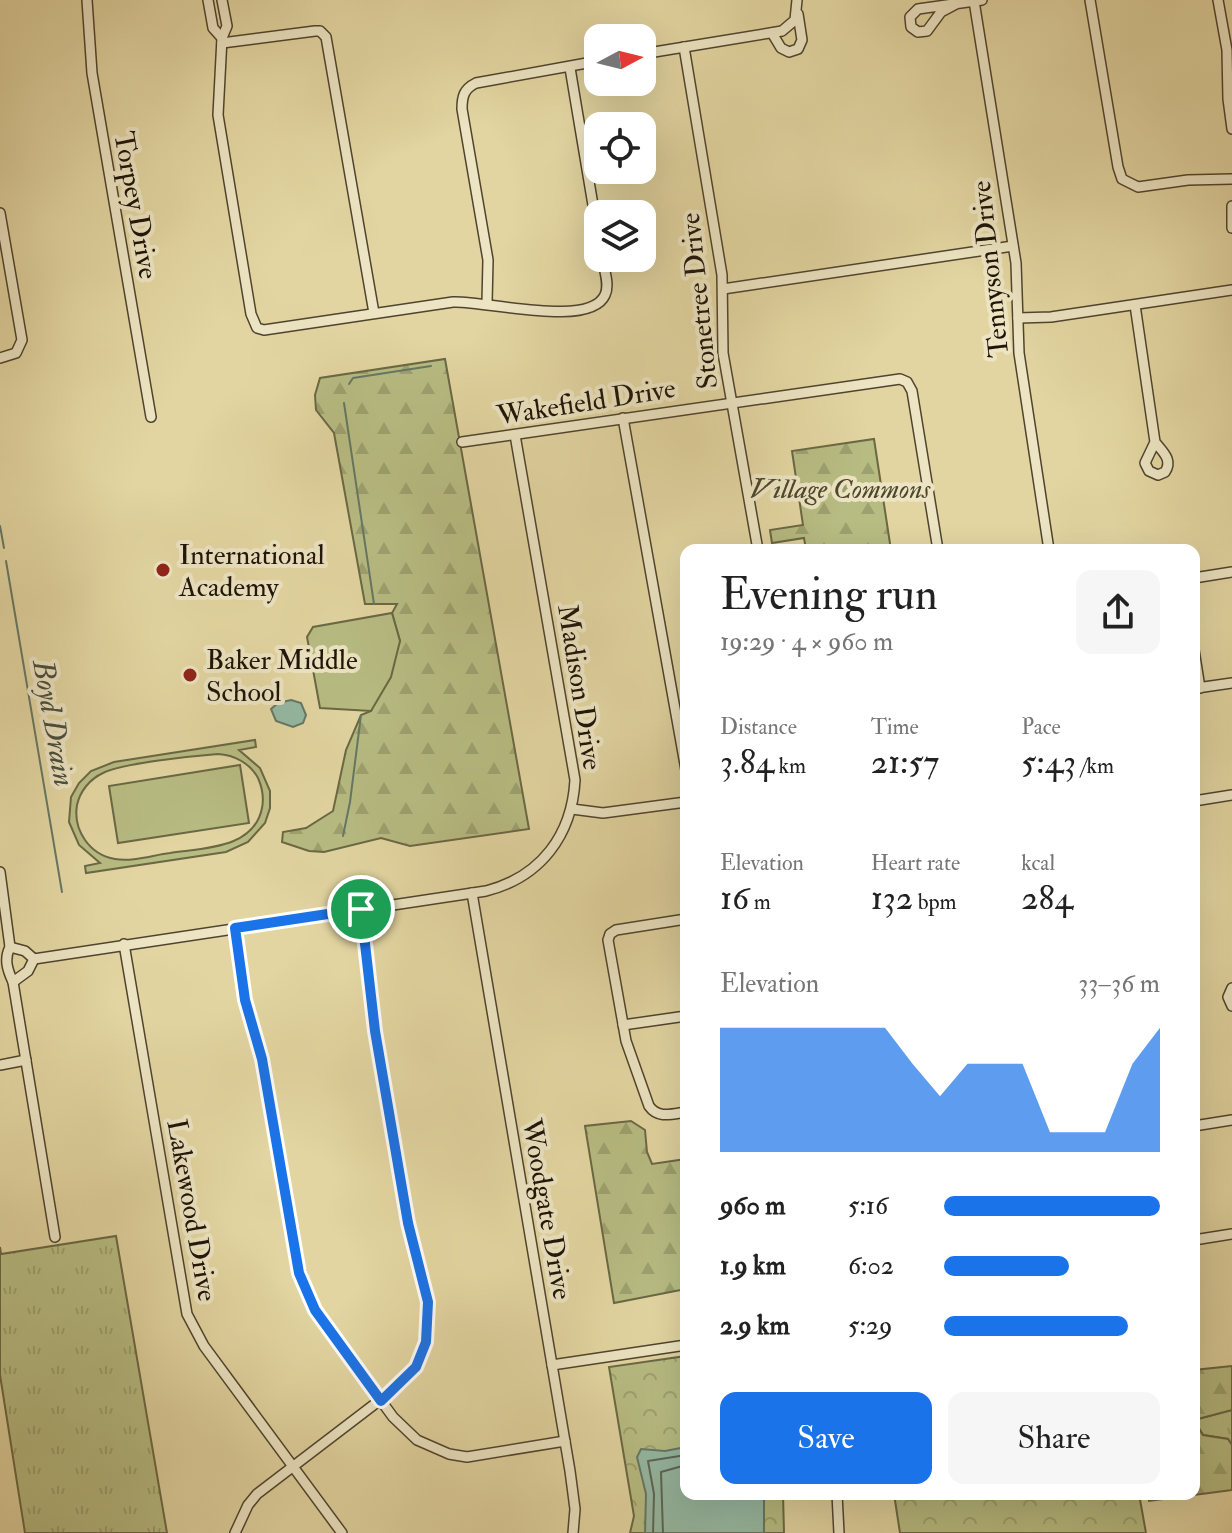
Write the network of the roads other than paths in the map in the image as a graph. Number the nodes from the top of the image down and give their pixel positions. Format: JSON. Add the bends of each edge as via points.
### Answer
{"nodes":[{"id":1,"x":87,"y":0,"type":"edge"},
{"id":2,"x":208,"y":0,"type":"edge"},
{"id":3,"x":222,"y":0,"type":"edge"},
{"id":4,"x":797,"y":0,"type":"edge"},
{"id":5,"x":1090,"y":0,"type":"edge"},
{"id":6,"x":1218,"y":0,"type":"edge"},
{"id":7,"x":978,"y":1,"type":"edge"},
{"id":8,"x":956,"y":4,"type":"junction"},
{"id":9,"x":798,"y":13,"type":"junction"},
{"id":10,"x":772,"y":33,"type":"junction"},
{"id":11,"x":222,"y":40,"type":"junction"},
{"id":12,"x":684,"y":47,"type":"junction"},
{"id":13,"x":656,"y":52,"type":"edge"},
{"id":14,"x":584,"y":64,"type":"edge"},
{"id":15,"x":570,"y":68,"type":"junction"},
{"id":16,"x":1232,"y":129,"type":"edge"},
{"id":17,"x":1232,"y":179,"type":"edge"},
{"id":18,"x":592,"y":200,"type":"edge"},
{"id":19,"x":1232,"y":206,"type":"edge"},
{"id":20,"x":0,"y":213,"type":"edge"},
{"id":21,"x":1232,"y":228,"type":"edge"},
{"id":22,"x":1013,"y":246,"type":"junction"},
{"id":23,"x":604,"y":272,"type":"edge"},
{"id":24,"x":723,"y":289,"type":"junction"},
{"id":25,"x":1232,"y":290,"type":"edge"},
{"id":26,"x":487,"y":303,"type":"junction"},
{"id":27,"x":1135,"y":305,"type":"junction"},
{"id":28,"x":374,"y":313,"type":"junction"},
{"id":29,"x":1018,"y":318,"type":"junction"},
{"id":30,"x":0,"y":358,"type":"edge"},
{"id":31,"x":731,"y":402,"type":"junction"},
{"id":32,"x":151,"y":417,"type":"dead end"},
{"id":33,"x":623,"y":418,"type":"junction"},
{"id":34,"x":515,"y":435,"type":"junction"},
{"id":35,"x":462,"y":442,"type":"dead end"},
{"id":36,"x":1155,"y":442,"type":"dead end"},
{"id":37,"x":757,"y":544,"type":"edge"},
{"id":38,"x":937,"y":544,"type":"edge"},
{"id":39,"x":1048,"y":544,"type":"edge"},
{"id":40,"x":1232,"y":572,"type":"edge"},
{"id":41,"x":1200,"y":577,"type":"edge"},
{"id":42,"x":1232,"y":683,"type":"edge"},
{"id":43,"x":1200,"y":688,"type":"edge"},
{"id":44,"x":680,"y":736,"type":"edge"},
{"id":45,"x":1232,"y":795,"type":"edge"},
{"id":46,"x":1200,"y":800,"type":"edge"},
{"id":47,"x":680,"y":803,"type":"edge"},
{"id":48,"x":572,"y":809,"type":"junction"},
{"id":49,"x":0,"y":872,"type":"edge"},
{"id":50,"x":472,"y":893,"type":"junction"},
{"id":51,"x":361,"y":909,"type":"junction"},
{"id":52,"x":680,"y":920,"type":"edge"},
{"id":53,"x":235,"y":928,"type":"junction"},
{"id":54,"x":124,"y":944,"type":"junction"},
{"id":55,"x":10,"y":947,"type":"junction"},
{"id":56,"x":34,"y":959,"type":"junction"},
{"id":57,"x":13,"y":982,"type":"junction"},
{"id":58,"x":1232,"y":988,"type":"edge"},
{"id":59,"x":1232,"y":1006,"type":"edge"},
{"id":60,"x":680,"y":1017,"type":"edge"},
{"id":61,"x":623,"y":1025,"type":"junction"},
{"id":62,"x":26,"y":1060,"type":"junction"},
{"id":63,"x":0,"y":1065,"type":"edge"},
{"id":64,"x":680,"y":1113,"type":"edge"},
{"id":65,"x":1232,"y":1120,"type":"edge"},
{"id":66,"x":1200,"y":1125,"type":"edge"},
{"id":67,"x":1232,"y":1234,"type":"edge"},
{"id":68,"x":55,"y":1237,"type":"dead end"},
{"id":69,"x":1200,"y":1239,"type":"edge"},
{"id":70,"x":680,"y":1346,"type":"edge"},
{"id":71,"x":552,"y":1365,"type":"junction"},
{"id":72,"x":381,"y":1401,"type":"junction"},
{"id":73,"x":565,"y":1441,"type":"junction"},
{"id":74,"x":292,"y":1466,"type":"junction"},
{"id":75,"x":837,"y":1500,"type":"edge"},
{"id":76,"x":235,"y":1533,"type":"edge"},
{"id":77,"x":342,"y":1533,"type":"edge"},
{"id":78,"x":573,"y":1533,"type":"edge"},
{"id":79,"x":839,"y":1533,"type":"edge"}],
"edges":[{"from":1,"to":32,"type":"street","name":"Torpey Drive","via":[[92,73]]},
{"from":2,"to":11,"type":"street","via":[[213,28]]},
{"from":3,"to":11,"type":"street","via":[[227,26]]},
{"from":4,"to":9,"type":"street"},
{"from":5,"to":17,"type":"street","via":[[1122,179],[1138,187]]},
{"from":6,"to":16,"type":"street"},
{"from":7,"to":8,"type":"street","name":"Tennyson Drive"},
{"from":7,"to":22,"type":"street","name":"Tennyson Drive"},
{"from":8,"to":8,"type":"street","name":"Tennyson Drive","via":[[941,12],[927,31],[911,27],[910,17],[918,9]]},
{"from":9,"to":10,"type":"street","via":[[790,26]]},
{"from":9,"to":10,"type":"street","via":[[798,49],[781,48]]},
{"from":10,"to":12,"type":"street"},
{"from":11,"to":28,"type":"street","via":[[315,31],[326,37]]},
{"from":11,"to":28,"type":"street","via":[[218,115],[257,328]]},
{"from":12,"to":13,"type":"street"},
{"from":12,"to":24,"type":"street","name":"Stonetree Drive"},
{"from":14,"to":15,"type":"street"},
{"from":15,"to":18,"type":"street"},
{"from":15,"to":26,"type":"street","via":[[476,83],[465,91],[462,109],[489,273]]},
{"from":19,"to":21,"type":"street"},
{"from":20,"to":30,"type":"street","via":[[21,332],[19,349]]},
{"from":22,"to":24,"type":"street"},
{"from":22,"to":29,"type":"street","name":"Tennyson Drive"},
{"from":23,"to":26,"type":"street","via":[[604,297],[589,307],[531,311]]},
{"from":24,"to":31,"type":"street","name":"Stonetree Drive","via":[[722,345]]},
{"from":25,"to":27,"type":"street"},
{"from":26,"to":28,"type":"street"},
{"from":27,"to":29,"type":"street"},
{"from":27,"to":36,"type":"street"},
{"from":29,"to":39,"type":"street","name":"Tennyson Drive"},
{"from":31,"to":33,"type":"street","name":"Wakefield Drive"},
{"from":31,"to":37,"type":"street","name":"Stonetree Drive"},
{"from":31,"to":38,"type":"street","name":"Wakefield Drive","via":[[907,382]]},
{"from":33,"to":34,"type":"street","name":"Wakefield Drive"},
{"from":33,"to":44,"type":"street"},
{"from":34,"to":35,"type":"street","name":"Wakefield Drive"},
{"from":34,"to":48,"type":"street","name":"Madison Drive","via":[[573,763]]},
{"from":40,"to":41,"type":"street"},
{"from":42,"to":43,"type":"street"},
{"from":45,"to":46,"type":"street"},
{"from":47,"to":48,"type":"street","via":[[603,813]]},
{"from":48,"to":50,"type":"street","name":"Madison Drive","via":[[557,843],[539,864],[515,881]]},
{"from":49,"to":55,"type":"street"},
{"from":50,"to":51,"type":"street","name":"Madison Drive"},
{"from":50,"to":71,"type":"street","name":"Woodgate Drive"},
{"from":51,"to":53,"type":"street","name":"Madison Drive"},
{"from":51,"to":72,"type":"street","via":[[380,1060],[408,1223],[428,1302],[426,1342],[416,1367]]},
{"from":52,"to":61,"type":"street","via":[[610,934]]},
{"from":53,"to":54,"type":"street","name":"Madison Drive"},
{"from":53,"to":72,"type":"street","via":[[299,1273],[315,1310]]},
{"from":54,"to":56,"type":"street","name":"Madison Drive"},
{"from":54,"to":74,"type":"street","name":"Lakewood Drive","via":[[187,1314],[204,1346]]},
{"from":55,"to":56,"type":"street"},
{"from":55,"to":57,"type":"street","via":[[6,955]]},
{"from":56,"to":57,"type":"street"},
{"from":57,"to":62,"type":"street"},
{"from":58,"to":59,"type":"street"},
{"from":60,"to":61,"type":"street"},
{"from":61,"to":64,"type":"street","via":[[652,1110]]},
{"from":62,"to":63,"type":"street"},
{"from":62,"to":68,"type":"street"},
{"from":65,"to":66,"type":"street"},
{"from":67,"to":69,"type":"street"},
{"from":70,"to":71,"type":"street"},
{"from":71,"to":73,"type":"street","name":"Woodgate Drive"},
{"from":72,"to":73,"type":"street","via":[[405,1431],[449,1454],[487,1455]]},
{"from":72,"to":74,"type":"street"},
{"from":73,"to":78,"type":"street","name":"Woodgate Drive","via":[[575,1509]]},
{"from":74,"to":76,"type":"street","via":[[257,1494]]},
{"from":74,"to":77,"type":"street","name":"Lakewood Drive"},
{"from":75,"to":79,"type":"street"}]}
